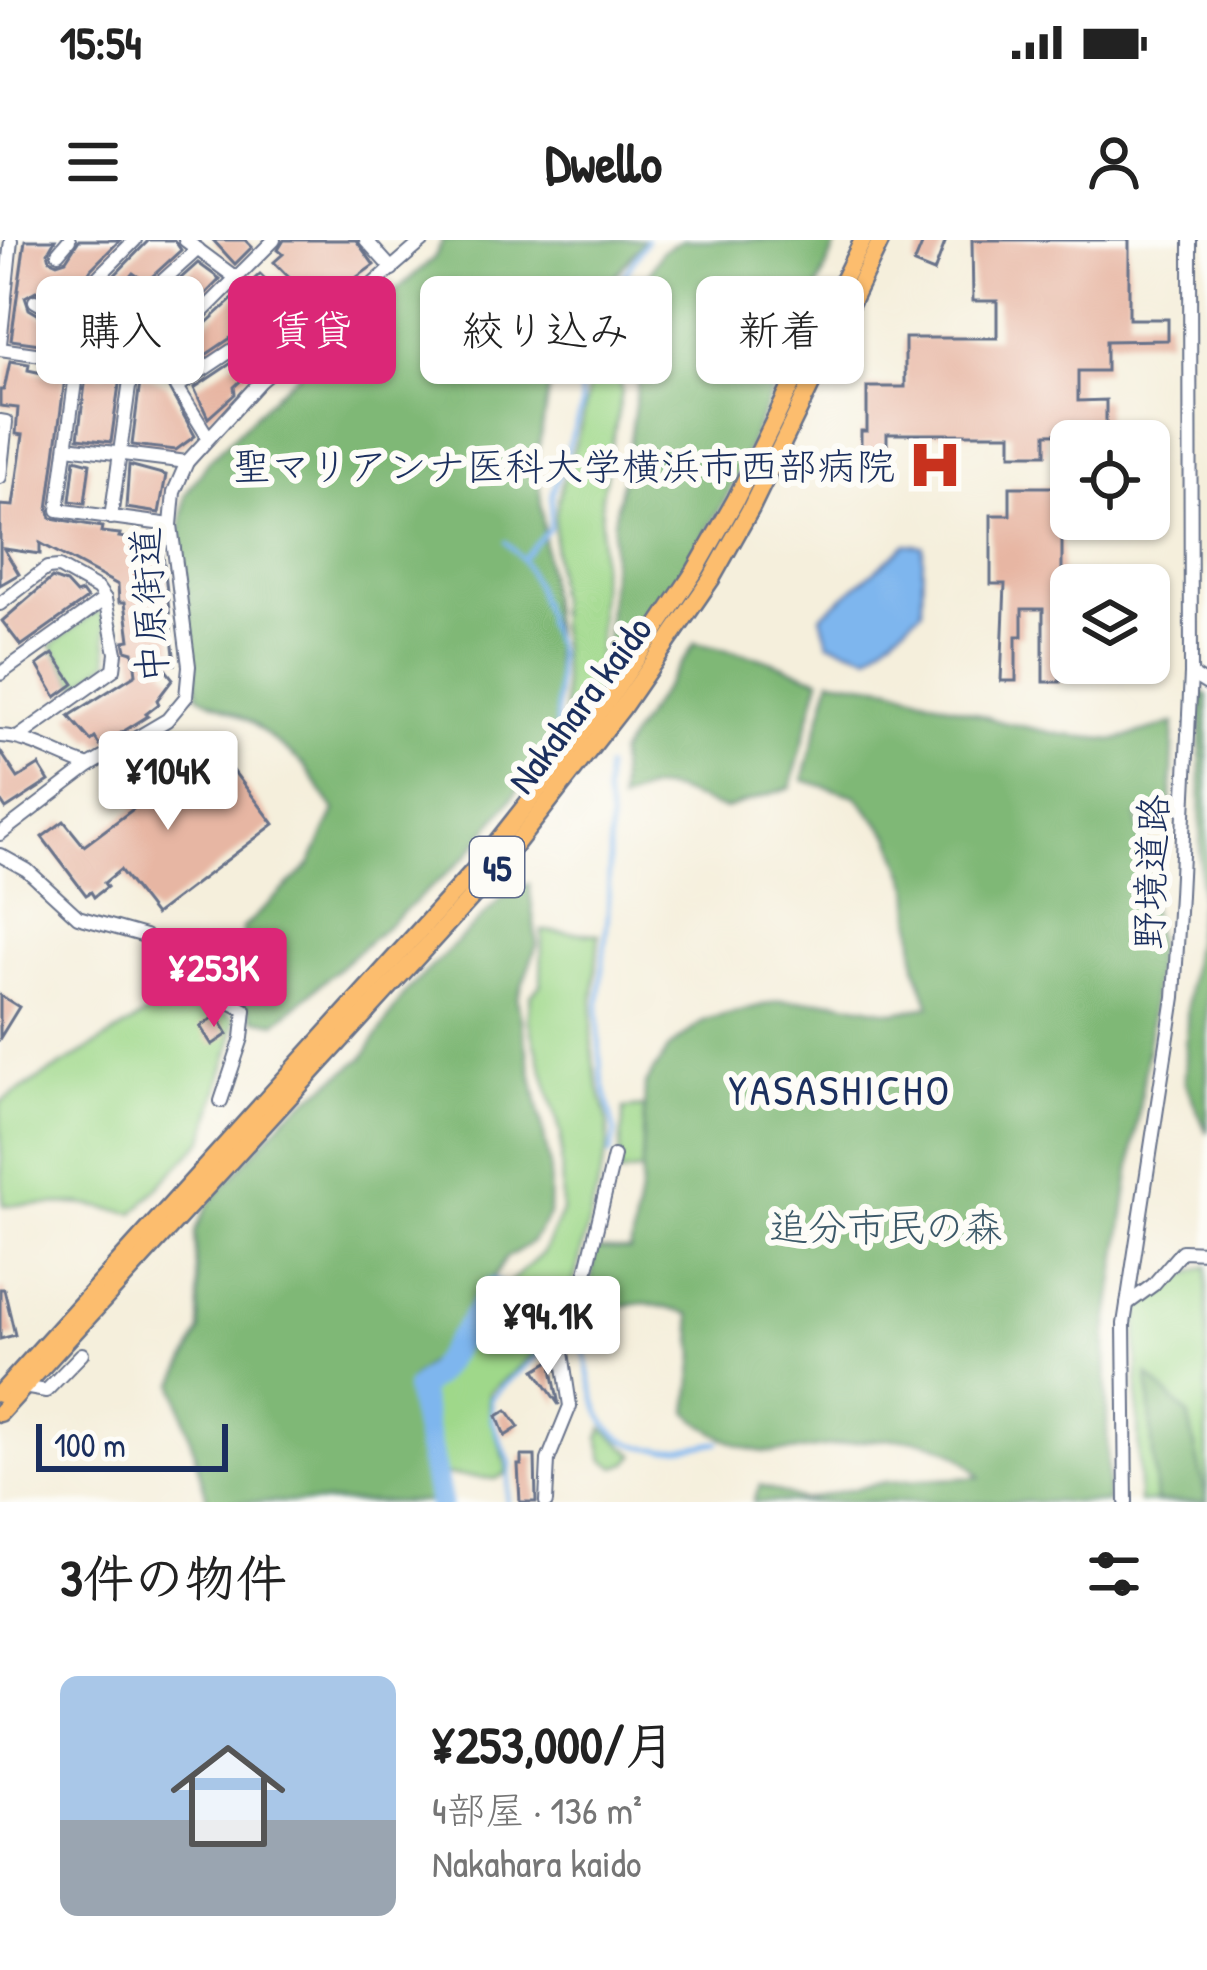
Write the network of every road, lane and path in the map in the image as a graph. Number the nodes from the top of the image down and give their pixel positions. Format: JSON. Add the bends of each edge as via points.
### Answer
{"nodes":[{"id":1,"x":10,"y":240,"type":"edge"},
{"id":2,"x":69,"y":240,"type":"edge"},
{"id":3,"x":135,"y":240,"type":"edge"},
{"id":4,"x":185,"y":240,"type":"edge"},
{"id":5,"x":274,"y":240,"type":"edge"},
{"id":6,"x":366,"y":240,"type":"edge"},
{"id":7,"x":424,"y":240,"type":"edge"},
{"id":8,"x":863,"y":240,"type":"edge"},
{"id":9,"x":881,"y":240,"type":"edge"},
{"id":10,"x":1190,"y":240,"type":"edge"},
{"id":11,"x":198,"y":249,"type":"junction"},
{"id":12,"x":58,"y":253,"type":"dead end"},
{"id":13,"x":392,"y":269,"type":"junction"},
{"id":14,"x":99,"y":276,"type":"edge"},
{"id":15,"x":168,"y":276,"type":"edge"},
{"id":16,"x":233,"y":276,"type":"edge"},
{"id":17,"x":238,"y":276,"type":"edge"},
{"id":18,"x":384,"y":276,"type":"edge"},
{"id":19,"x":228,"y":286,"type":"edge"},
{"id":20,"x":204,"y":310,"type":"edge"},
{"id":21,"x":0,"y":346,"type":"edge"},
{"id":22,"x":36,"y":353,"type":"edge"},
{"id":23,"x":228,"y":353,"type":"edge"},
{"id":24,"x":74,"y":384,"type":"edge"},
{"id":25,"x":129,"y":384,"type":"edge"},
{"id":26,"x":258,"y":384,"type":"edge"},
{"id":27,"x":0,"y":422,"type":"edge"},
{"id":28,"x":208,"y":437,"type":"junction"},
{"id":29,"x":67,"y":448,"type":"junction"},
{"id":30,"x":119,"y":453,"type":"junction"},
{"id":31,"x":187,"y":462,"type":"junction"},
{"id":32,"x":0,"y":477,"type":"edge"},
{"id":33,"x":111,"y":518,"type":"junction"},
{"id":34,"x":171,"y":525,"type":"junction"},
{"id":35,"x":105,"y":599,"type":"junction"},
{"id":36,"x":0,"y":604,"type":"edge"},
{"id":37,"x":0,"y":674,"type":"edge"},
{"id":38,"x":1190,"y":674,"type":"junction"},
{"id":39,"x":1207,"y":683,"type":"edge"},
{"id":40,"x":0,"y":736,"type":"edge"},
{"id":41,"x":20,"y":736,"type":"junction"},
{"id":42,"x":89,"y":766,"type":"junction"},
{"id":43,"x":0,"y":834,"type":"edge"},
{"id":44,"x":0,"y":855,"type":"edge"},
{"id":45,"x":221,"y":1101,"type":"dead end"},
{"id":46,"x":614,"y":1156,"type":"dead end"},
{"id":47,"x":1207,"y":1252,"type":"edge"},
{"id":48,"x":1127,"y":1304,"type":"junction"},
{"id":49,"x":82,"y":1354,"type":"dead end"},
{"id":50,"x":23,"y":1387,"type":"junction"},
{"id":51,"x":0,"y":1394,"type":"edge"},
{"id":52,"x":0,"y":1413,"type":"edge"},
{"id":53,"x":546,"y":1502,"type":"edge"},
{"id":54,"x":1126,"y":1502,"type":"edge"}],
"edges":[{"from":1,"to":21,"type":"street"},
{"from":2,"to":12,"type":"street"},
{"from":3,"to":14,"type":"street"},
{"from":4,"to":11,"type":"street"},
{"from":5,"to":17,"type":"street"},
{"from":6,"to":13,"type":"street"},
{"from":7,"to":13,"type":"street","name":"中原街道"},
{"from":8,"to":51,"type":"main road","name":"Nakahara kaido","number":"45","via":[[735,501],[606,704],[478,866]]},
{"from":9,"to":50,"type":"main road","name":"Nakahara kaido","number":"45","via":[[751,508],[622,708],[489,878]]},
{"from":10,"to":38,"type":"street","name":"野境道路"},
{"from":11,"to":15,"type":"street"},
{"from":11,"to":16,"type":"street"},
{"from":13,"to":18,"type":"street","name":"中原街道"},
{"from":19,"to":20,"type":"street"},
{"from":21,"to":22,"type":"street"},
{"from":23,"to":28,"type":"street","via":[[177,387]]},
{"from":24,"to":29,"type":"street"},
{"from":25,"to":30,"type":"street"},
{"from":26,"to":28,"type":"street","name":"中原街道"},
{"from":27,"to":32,"type":"street"},
{"from":28,"to":31,"type":"street","name":"中原街道"},
{"from":29,"to":30,"type":"street"},
{"from":29,"to":33,"type":"street","via":[[58,510]]},
{"from":30,"to":31,"type":"street"},
{"from":30,"to":33,"type":"street"},
{"from":31,"to":34,"type":"street","name":"中原街道"},
{"from":33,"to":34,"type":"street"},
{"from":34,"to":42,"type":"street","name":"中原街道","via":[[186,697],[167,721]]},
{"from":35,"to":36,"type":"street","via":[[59,567]]},
{"from":35,"to":37,"type":"street"},
{"from":35,"to":41,"type":"street","via":[[114,669]]},
{"from":38,"to":39,"type":"street"},
{"from":38,"to":48,"type":"street","name":"野境道路","via":[[1174,997]]},
{"from":40,"to":41,"type":"street"},
{"from":41,"to":42,"type":"street"},
{"from":42,"to":43,"type":"street","name":"中原街道"},
{"from":44,"to":45,"type":"street","via":[[78,917],[145,936],[180,977],[244,1010]]},
{"from":46,"to":53,"type":"street","via":[[574,1323],[561,1346],[570,1406],[548,1460]]},
{"from":47,"to":48,"type":"street","via":[[1182,1250]]},
{"from":48,"to":54,"type":"street","name":"野境道路"},
{"from":49,"to":50,"type":"street","via":[[46,1390]]},
{"from":50,"to":52,"type":"main road","name":"Nakahara kaido","number":"45"}]}
